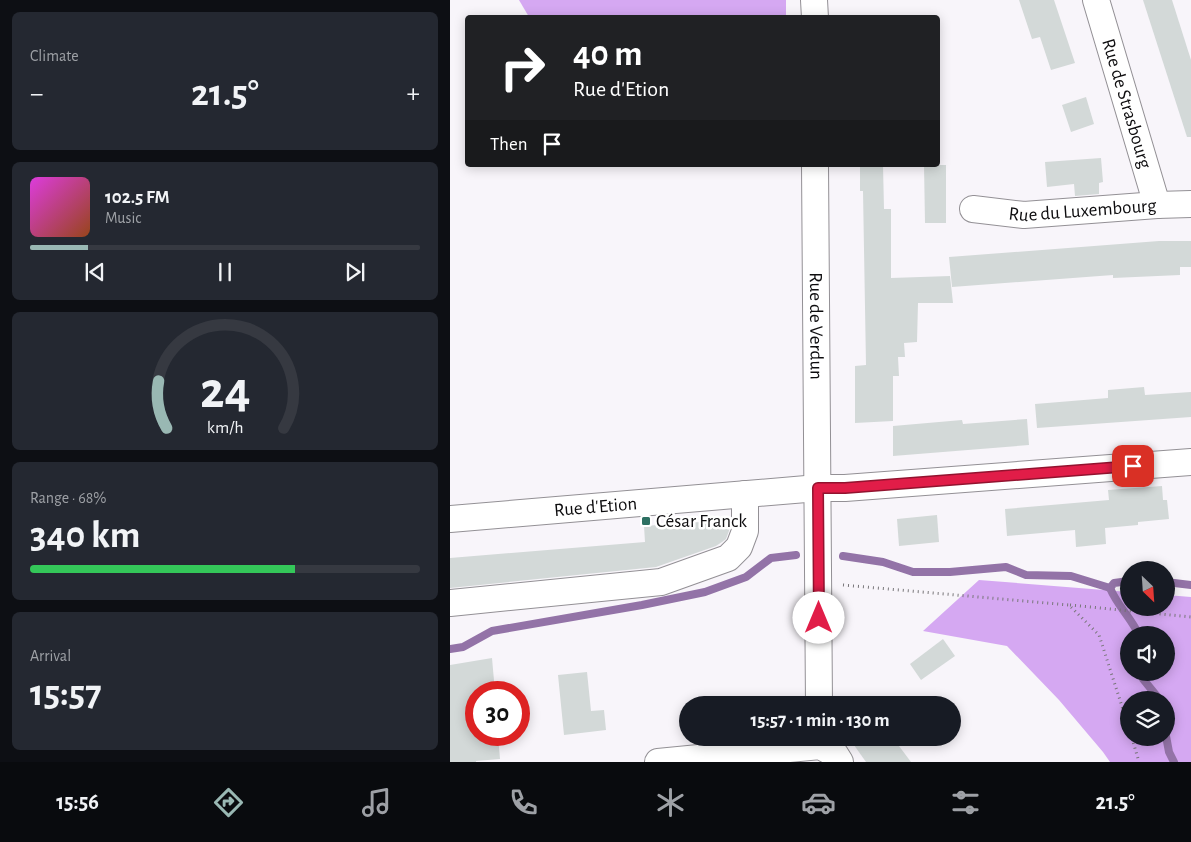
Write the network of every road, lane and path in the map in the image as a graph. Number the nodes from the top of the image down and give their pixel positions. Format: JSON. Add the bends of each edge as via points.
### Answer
{"nodes":[{"id":1,"x":814,"y":0,"type":"edge"},
{"id":2,"x":1096,"y":0,"type":"edge"},
{"id":3,"x":814,"y":15,"type":"edge"},
{"id":4,"x":816,"y":167,"type":"edge"},
{"id":5,"x":1191,"y":204,"type":"edge"},
{"id":6,"x":1157,"y":205,"type":"junction"},
{"id":7,"x":973,"y":210,"type":"dead end"},
{"id":8,"x":1191,"y":462,"type":"edge"},
{"id":9,"x":818,"y":488,"type":"junction"},
{"id":10,"x":745,"y":494,"type":"junction"},
{"id":11,"x":450,"y":520,"type":"edge"},
{"id":12,"x":819,"y":583,"type":"junction"},
{"id":13,"x":450,"y":602,"type":"edge"},
{"id":14,"x":1069,"y":605,"type":"junction"},
{"id":15,"x":1191,"y":617,"type":"edge"},
{"id":16,"x":819,"y":696,"type":"edge"},
{"id":17,"x":1120,"y":700,"type":"edge"},
{"id":18,"x":1134,"y":746,"type":"edge"},
{"id":19,"x":820,"y":749,"type":"edge"},
{"id":20,"x":658,"y":762,"type":"edge"},
{"id":21,"x":840,"y":762,"type":"edge"},
{"id":22,"x":1139,"y":762,"type":"edge"}],
"edges":[{"from":1,"to":3,"type":"street"},
{"from":2,"to":6,"type":"street","name":"Rue de Strasbourg"},
{"from":4,"to":9,"type":"street","name":"Rue de Verdun"},
{"from":5,"to":6,"type":"street","name":"Rue du Luxembourg"},
{"from":6,"to":7,"type":"street","name":"Rue du Luxembourg","via":[[1024,215]]},
{"from":8,"to":9,"type":"street","name":"Rue d'Etion"},
{"from":9,"to":10,"type":"street","name":"Rue d'Etion"},
{"from":9,"to":12,"type":"street","name":"Rue de Verdun"},
{"from":10,"to":11,"type":"street","name":"Rue d'Etion"},
{"from":10,"to":13,"type":"street","via":[[745,531],[739,547],[728,558],[661,582]]},
{"from":12,"to":14,"type":"path"},
{"from":12,"to":16,"type":"street","name":"Rue de Verdun"},
{"from":14,"to":15,"type":"path"},
{"from":14,"to":17,"type":"path","via":[[1099,635]]},
{"from":18,"to":22,"type":"path"},
{"from":19,"to":20,"type":"street"},
{"from":19,"to":21,"type":"street","via":[[835,754]]}]}
